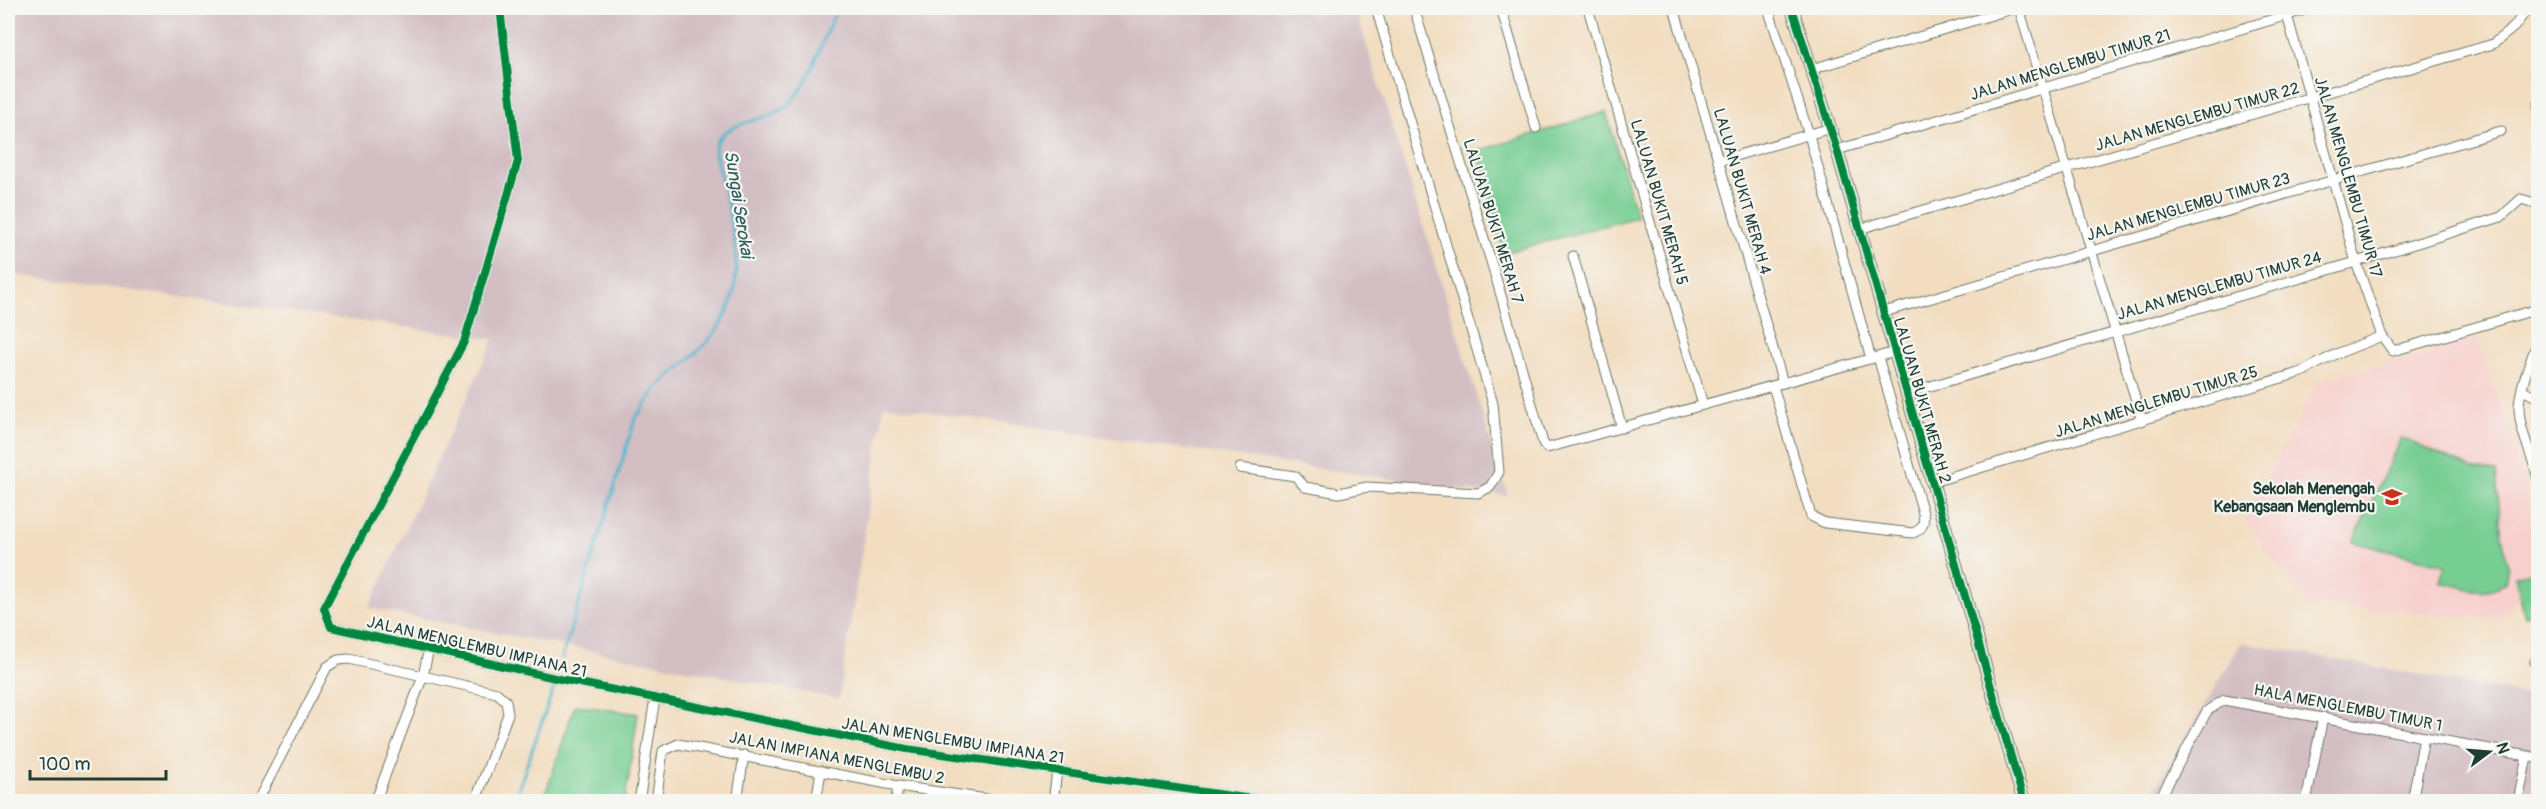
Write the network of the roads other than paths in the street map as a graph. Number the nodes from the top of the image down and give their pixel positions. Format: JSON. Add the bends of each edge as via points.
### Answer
{"nodes":[{"id":1,"x":500,"y":8,"type":"edge"},
{"id":2,"x":1376,"y":8,"type":"edge"},
{"id":3,"x":1414,"y":8,"type":"edge"},
{"id":4,"x":1501,"y":8,"type":"edge"},
{"id":5,"x":1588,"y":8,"type":"edge"},
{"id":6,"x":1674,"y":8,"type":"edge"},
{"id":7,"x":1768,"y":8,"type":"edge"},
{"id":8,"x":1792,"y":8,"type":"edge"},
{"id":9,"x":2017,"y":8,"type":"edge"},
{"id":10,"x":2311,"y":8,"type":"edge"},
{"id":11,"x":2528,"y":8,"type":"edge"},
{"id":12,"x":2286,"y":11,"type":"edge"},
{"id":13,"x":1812,"y":69,"type":"junction"},
{"id":14,"x":2042,"y":88,"type":"junction"},
{"id":15,"x":2312,"y":98,"type":"junction"},
{"id":16,"x":1536,"y":128,"type":"dead end"},
{"id":17,"x":1831,"y":128,"type":"junction"},
{"id":18,"x":2501,"y":131,"type":"dead end"},
{"id":19,"x":1809,"y":135,"type":"junction"},
{"id":20,"x":1837,"y":150,"type":"junction"},
{"id":21,"x":1718,"y":161,"type":"junction"},
{"id":22,"x":2067,"y":169,"type":"junction"},
{"id":23,"x":2334,"y":180,"type":"junction"},
{"id":24,"x":2535,"y":203,"type":"edge"},
{"id":25,"x":1859,"y":229,"type":"junction"},
{"id":26,"x":2090,"y":250,"type":"junction"},
{"id":27,"x":1573,"y":256,"type":"dead end"},
{"id":28,"x":2355,"y":262,"type":"junction"},
{"id":29,"x":2538,"y":309,"type":"edge"},
{"id":30,"x":1884,"y":312,"type":"junction"},
{"id":31,"x":2116,"y":331,"type":"junction"},
{"id":32,"x":2382,"y":336,"type":"junction"},
{"id":33,"x":2538,"y":340,"type":"edge"},
{"id":34,"x":1895,"y":352,"type":"junction"},
{"id":35,"x":1875,"y":358,"type":"junction"},
{"id":36,"x":1778,"y":385,"type":"junction"},
{"id":37,"x":2523,"y":390,"type":"junction"},
{"id":38,"x":1907,"y":393,"type":"junction"},
{"id":39,"x":2538,"y":398,"type":"edge"},
{"id":40,"x":1703,"y":405,"type":"junction"},
{"id":41,"x":2142,"y":421,"type":"junction"},
{"id":42,"x":1622,"y":428,"type":"junction"},
{"id":43,"x":1240,"y":468,"type":"dead end"},
{"id":44,"x":2538,"y":479,"type":"edge"},
{"id":45,"x":1933,"y":482,"type":"junction"},
{"id":46,"x":429,"y":648,"type":"junction"},
{"id":47,"x":423,"y":676,"type":"junction"},
{"id":48,"x":654,"y":698,"type":"junction"},
{"id":49,"x":2323,"y":717,"type":"junction"},
{"id":50,"x":2424,"y":737,"type":"junction"},
{"id":51,"x":744,"y":755,"type":"junction"},
{"id":52,"x":2527,"y":756,"type":"junction"},
{"id":53,"x":2538,"y":758,"type":"edge"},
{"id":54,"x":821,"y":771,"type":"junction"},
{"id":55,"x":1057,"y":771,"type":"junction"},
{"id":56,"x":898,"y":786,"type":"junction"},
{"id":57,"x":976,"y":799,"type":"edge"},
{"id":58,"x":2159,"y":800,"type":"edge"},
{"id":59,"x":256,"y":801,"type":"edge"},
{"id":60,"x":375,"y":801,"type":"edge"},
{"id":61,"x":475,"y":801,"type":"edge"},
{"id":62,"x":639,"y":801,"type":"edge"},
{"id":63,"x":656,"y":801,"type":"edge"},
{"id":64,"x":737,"y":801,"type":"edge"},
{"id":65,"x":816,"y":801,"type":"edge"},
{"id":66,"x":896,"y":801,"type":"edge"},
{"id":67,"x":1007,"y":801,"type":"edge"},
{"id":68,"x":1053,"y":801,"type":"edge"},
{"id":69,"x":1273,"y":801,"type":"edge"},
{"id":70,"x":2024,"y":801,"type":"edge"},
{"id":71,"x":2182,"y":801,"type":"edge"},
{"id":72,"x":2306,"y":801,"type":"edge"},
{"id":73,"x":2412,"y":801,"type":"edge"},
{"id":74,"x":2518,"y":801,"type":"edge"}],
"edges":[{"from":1,"to":46,"type":"street","name":"JALAN MENGLEMBU IMPIANA 21","via":[[518,161],[464,342],[324,608],[331,627]]},
{"from":2,"to":43,"type":"street","via":[[1491,394],[1499,472],[1490,487],[1478,493],[1366,487],[1339,493],[1305,487],[1295,476]]},
{"from":3,"to":42,"type":"street","name":"LALUAN BUKIT MERAH 7","via":[[1543,443],[1552,448]]},
{"from":4,"to":16,"type":"street"},
{"from":5,"to":40,"type":"street","name":"LALUAN BUKIT MERAH 5"},
{"from":6,"to":21,"type":"street","name":"LALUAN BUKIT MERAH 4"},
{"from":7,"to":19,"type":"street","name":"LALUAN BUKIT MERAH 2"},
{"from":8,"to":13,"type":"street","name":"LALUAN BUKIT MERAH 2"},
{"from":9,"to":13,"type":"street"},
{"from":9,"to":14,"type":"street"},
{"from":10,"to":12,"type":"street","name":"JALAN MENGLEMBU TIMUR 21"},
{"from":11,"to":15,"type":"street","name":"JALAN MENGLEMBU TIMUR 22","via":[[2514,27],[2493,44]]},
{"from":12,"to":14,"type":"street","name":"JALAN MENGLEMBU TIMUR 21"},
{"from":12,"to":15,"type":"street","name":"JALAN MENGLEMBU TIMUR 17"},
{"from":13,"to":17,"type":"street","name":"LALUAN BUKIT MERAH 2"},
{"from":14,"to":20,"type":"street","name":"JALAN MENGLEMBU TIMUR 21"},
{"from":14,"to":22,"type":"street"},
{"from":15,"to":22,"type":"street","name":"JALAN MENGLEMBU TIMUR 22"},
{"from":15,"to":23,"type":"street","name":"JALAN MENGLEMBU TIMUR 17"},
{"from":17,"to":19,"type":"street"},
{"from":17,"to":20,"type":"street","name":"LALUAN BUKIT MERAH 2"},
{"from":18,"to":23,"type":"street","name":"JALAN MENGLEMBU TIMUR 23"},
{"from":19,"to":21,"type":"street"},
{"from":19,"to":35,"type":"street","name":"LALUAN BUKIT MERAH 2"},
{"from":20,"to":25,"type":"street","name":"LALUAN BUKIT MERAH 2"},
{"from":21,"to":36,"type":"street","name":"LALUAN BUKIT MERAH 4"},
{"from":22,"to":25,"type":"street","name":"JALAN MENGLEMBU TIMUR 22"},
{"from":22,"to":26,"type":"street"},
{"from":23,"to":26,"type":"street","name":"JALAN MENGLEMBU TIMUR 23"},
{"from":23,"to":28,"type":"street","name":"JALAN MENGLEMBU TIMUR 17"},
{"from":24,"to":28,"type":"street","name":"JALAN MENGLEMBU TIMUR 24","via":[[2521,199],[2501,216]]},
{"from":25,"to":30,"type":"street","name":"LALUAN BUKIT MERAH 2"},
{"from":26,"to":30,"type":"street","name":"JALAN MENGLEMBU TIMUR 23"},
{"from":26,"to":31,"type":"street"},
{"from":27,"to":42,"type":"street"},
{"from":28,"to":31,"type":"street","name":"JALAN MENGLEMBU TIMUR 24"},
{"from":28,"to":32,"type":"street","name":"JALAN MENGLEMBU TIMUR 17"},
{"from":29,"to":32,"type":"street","name":"JALAN MENGLEMBU TIMUR 17","via":[[2393,351]]},
{"from":30,"to":34,"type":"street","name":"LALUAN BUKIT MERAH 2"},
{"from":31,"to":38,"type":"street","name":"JALAN MENGLEMBU TIMUR 24"},
{"from":31,"to":41,"type":"street"},
{"from":32,"to":41,"type":"street","name":"JALAN MENGLEMBU TIMUR 25","via":[[2302,372]]},
{"from":33,"to":37,"type":"street"},
{"from":34,"to":35,"type":"street"},
{"from":34,"to":38,"type":"street","name":"LALUAN BUKIT MERAH 2"},
{"from":35,"to":36,"type":"street"},
{"from":35,"to":36,"type":"street","name":"LALUAN BUKIT MERAH 2","via":[[1923,513],[1923,525],[1913,533],[1825,523],[1811,516]]},
{"from":36,"to":40,"type":"street"},
{"from":37,"to":39,"type":"street"},
{"from":37,"to":44,"type":"street","via":[[2521,422]]},
{"from":38,"to":45,"type":"street","name":"LALUAN BUKIT MERAH 2"},
{"from":40,"to":42,"type":"street"},
{"from":41,"to":45,"type":"street","name":"JALAN MENGLEMBU TIMUR 25"},
{"from":45,"to":70,"type":"street","name":"LALUAN BUKIT MERAH 2"},
{"from":46,"to":47,"type":"street"},
{"from":46,"to":48,"type":"street","name":"JALAN MENGLEMBU IMPIANA 21"},
{"from":47,"to":59,"type":"street","via":[[349,659],[327,667]]},
{"from":47,"to":60,"type":"street"},
{"from":47,"to":61,"type":"street","via":[[497,693],[506,701],[508,714]]},
{"from":48,"to":55,"type":"street","name":"JALAN MENGLEMBU IMPIANA 21","via":[[907,749]]},
{"from":48,"to":62,"type":"street"},
{"from":49,"to":50,"type":"street","name":"HALA MENGLEMBU TIMUR 1"},
{"from":49,"to":58,"type":"street","name":"HALA MENGLEMBU TIMUR 1","via":[[2224,699],[2207,711]]},
{"from":49,"to":72,"type":"street"},
{"from":50,"to":52,"type":"street","name":"HALA MENGLEMBU TIMUR 1"},
{"from":50,"to":73,"type":"street"},
{"from":51,"to":54,"type":"street","name":"JALAN IMPIANA MENGLEMBU 2"},
{"from":51,"to":63,"type":"street","name":"JALAN IMPIANA MENGLEMBU 2","via":[[678,744],[663,751]]},
{"from":51,"to":64,"type":"street"},
{"from":52,"to":53,"type":"street","name":"HALA MENGLEMBU TIMUR 1"},
{"from":52,"to":74,"type":"street"},
{"from":54,"to":56,"type":"street","name":"JALAN IMPIANA MENGLEMBU 2"},
{"from":54,"to":65,"type":"street"},
{"from":55,"to":68,"type":"street"},
{"from":55,"to":69,"type":"street","name":"JALAN MENGLEMBU IMPIANA 21"},
{"from":56,"to":57,"type":"street","name":"JALAN IMPIANA MENGLEMBU 2"},
{"from":56,"to":66,"type":"street"},
{"from":57,"to":67,"type":"street","name":"JALAN IMPIANA MENGLEMBU 2"},
{"from":58,"to":71,"type":"street"}]}
